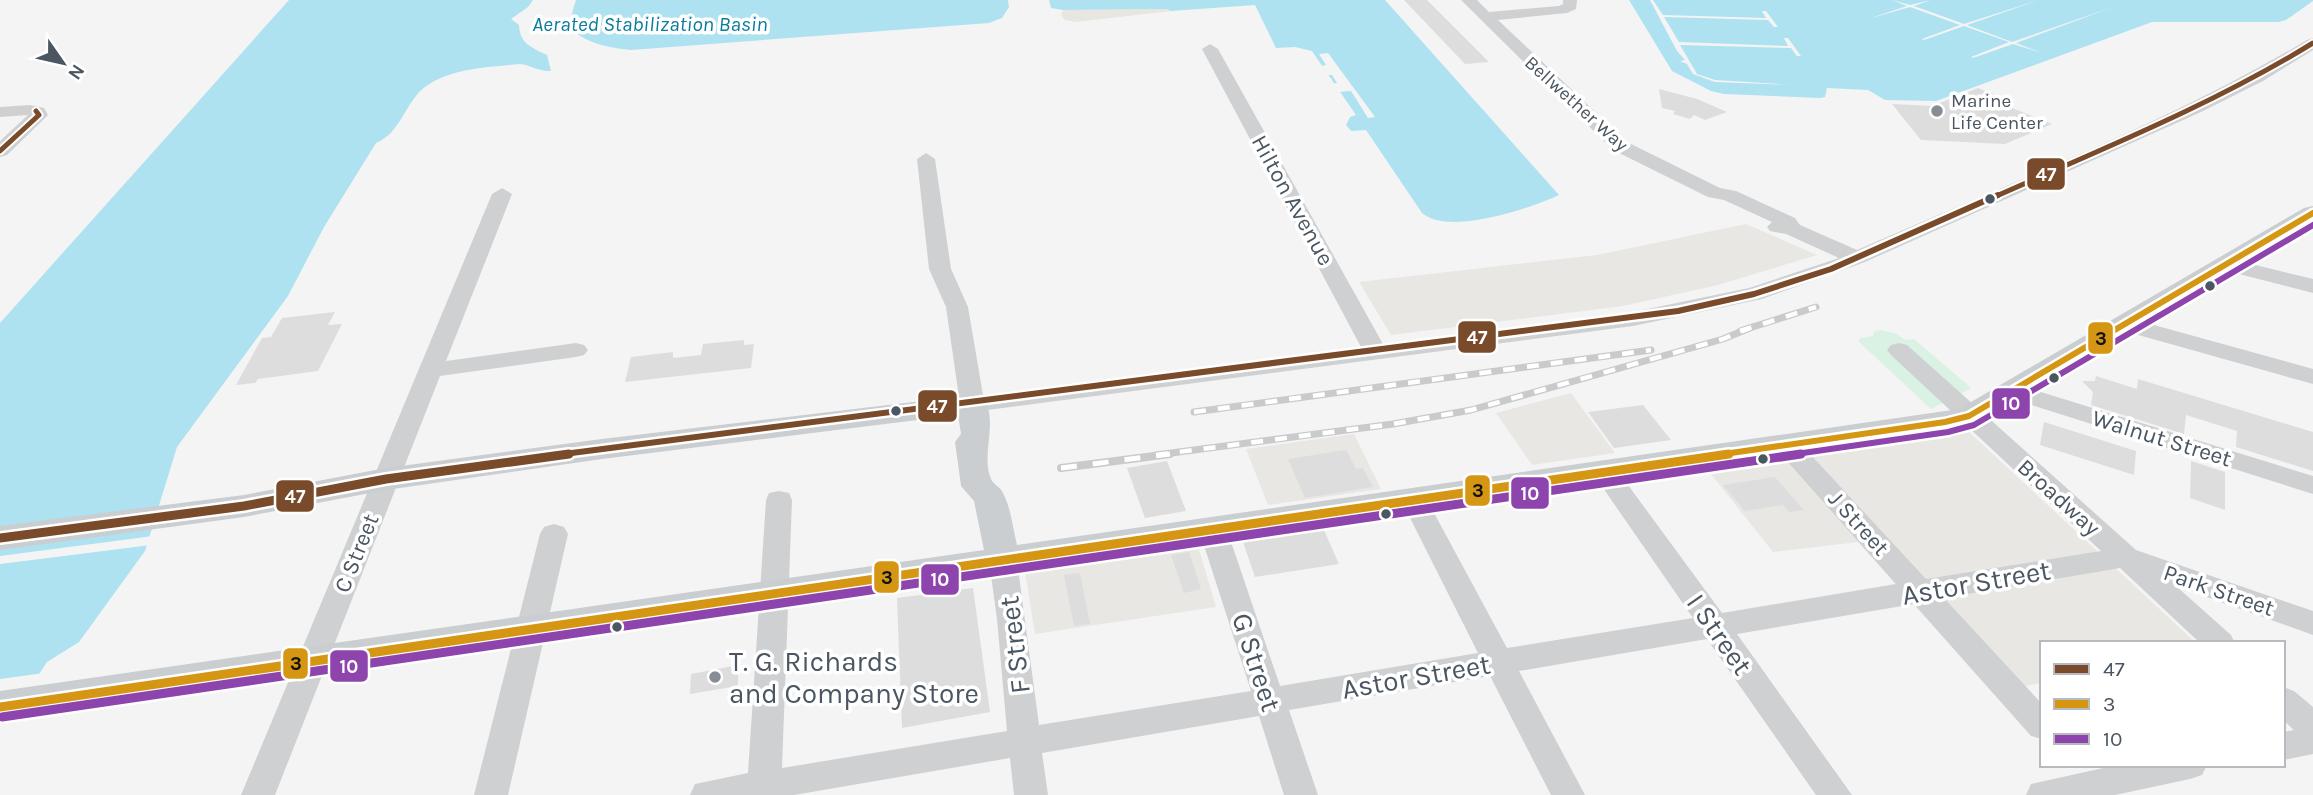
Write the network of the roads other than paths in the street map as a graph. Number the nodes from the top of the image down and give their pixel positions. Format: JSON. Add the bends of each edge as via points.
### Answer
{"nodes":[{"id":1,"x":1468,"y":0,"type":"edge"},
{"id":2,"x":1570,"y":0,"type":"edge"},
{"id":3,"x":1485,"y":17,"type":"junction"},
{"id":4,"x":2313,"y":43,"type":"edge"},
{"id":5,"x":1210,"y":49,"type":"dead end"},
{"id":6,"x":0,"y":112,"type":"edge"},
{"id":7,"x":0,"y":151,"type":"edge"},
{"id":8,"x":926,"y":159,"type":"dead end"},
{"id":9,"x":502,"y":194,"type":"dead end"},
{"id":10,"x":2313,"y":213,"type":"edge"},
{"id":11,"x":1858,"y":258,"type":"junction"},
{"id":12,"x":2227,"y":264,"type":"junction"},
{"id":13,"x":2313,"y":286,"type":"edge"},
{"id":14,"x":2125,"y":324,"type":"junction"},
{"id":15,"x":576,"y":350,"type":"dead end"},
{"id":16,"x":1899,"y":350,"type":"dead end"},
{"id":17,"x":1376,"y":351,"type":"junction"},
{"id":18,"x":431,"y":370,"type":"junction"},
{"id":19,"x":2313,"y":377,"type":"edge"},
{"id":20,"x":2012,"y":390,"type":"junction"},
{"id":21,"x":1969,"y":415,"type":"junction"},
{"id":22,"x":974,"y":419,"type":"junction"},
{"id":23,"x":1788,"y":446,"type":"junction"},
{"id":24,"x":1605,"y":472,"type":"junction"},
{"id":25,"x":386,"y":480,"type":"junction"},
{"id":26,"x":2313,"y":485,"type":"edge"},
{"id":27,"x":779,"y":500,"type":"dead end"},
{"id":28,"x":1414,"y":500,"type":"junction"},
{"id":29,"x":1213,"y":530,"type":"junction"},
{"id":30,"x":554,"y":534,"type":"dead end"},
{"id":31,"x":0,"y":538,"type":"edge"},
{"id":32,"x":2126,"y":557,"type":"junction"},
{"id":33,"x":1003,"y":561,"type":"junction"},
{"id":34,"x":1921,"y":592,"type":"junction"},
{"id":35,"x":774,"y":594,"type":"junction"},
{"id":36,"x":2313,"y":623,"type":"edge"},
{"id":37,"x":1715,"y":626,"type":"junction"},
{"id":38,"x":531,"y":629,"type":"junction"},
{"id":39,"x":2218,"y":641,"type":"edge"},
{"id":40,"x":312,"y":661,"type":"junction"},
{"id":41,"x":1499,"y":662,"type":"junction"},
{"id":42,"x":1269,"y":701,"type":"junction"},
{"id":43,"x":2285,"y":702,"type":"edge"},
{"id":44,"x":0,"y":707,"type":"edge"},
{"id":45,"x":2040,"y":724,"type":"edge"},
{"id":46,"x":2313,"y":727,"type":"edge"},
{"id":47,"x":2313,"y":740,"type":"edge"},
{"id":48,"x":1024,"y":742,"type":"junction"},
{"id":49,"x":2285,"y":746,"type":"edge"},
{"id":50,"x":2178,"y":767,"type":"edge"},
{"id":51,"x":2092,"y":782,"type":"edge"},
{"id":52,"x":764,"y":790,"type":"edge"},
{"id":53,"x":258,"y":795,"type":"edge"},
{"id":54,"x":491,"y":795,"type":"edge"},
{"id":55,"x":707,"y":795,"type":"edge"},
{"id":56,"x":1031,"y":795,"type":"edge"},
{"id":57,"x":1301,"y":795,"type":"edge"},
{"id":58,"x":1568,"y":795,"type":"edge"},
{"id":59,"x":1835,"y":795,"type":"edge"},
{"id":60,"x":2043,"y":795,"type":"edge"}],
"edges":[{"from":1,"to":3,"type":"street","name":"Bellwether Way"},
{"from":2,"to":3,"type":"street","via":[[1571,6],[1562,10]]},
{"from":3,"to":11,"type":"street","name":"Bellwether Way","via":[[1620,146],[1779,228]]},
{"from":4,"to":11,"type":"street","via":[[2195,108]]},
{"from":5,"to":17,"type":"street","name":"Hilton Avenue"},
{"from":6,"to":7,"type":"street","via":[[36,111],[39,115]]},
{"from":8,"to":22,"type":"street","name":"F Street","via":[[940,269],[957,307]]},
{"from":9,"to":18,"type":"street","name":"C Street"},
{"from":10,"to":12,"type":"main road"},
{"from":11,"to":17,"type":"street","via":[[1774,288],[1678,312]]},
{"from":12,"to":13,"type":"street"},
{"from":12,"to":14,"type":"main road"},
{"from":14,"to":19,"type":"street"},
{"from":14,"to":20,"type":"main road"},
{"from":15,"to":18,"type":"street"},
{"from":16,"to":21,"type":"street","name":"Broadway"},
{"from":17,"to":22,"type":"street"},
{"from":18,"to":25,"type":"street","name":"C Street"},
{"from":20,"to":21,"type":"main road"},
{"from":20,"to":26,"type":"street","name":"Walnut Street"},
{"from":21,"to":23,"type":"main road"},
{"from":21,"to":32,"type":"street","name":"Broadway"},
{"from":22,"to":25,"type":"main road","via":[[602,449]]},
{"from":22,"to":33,"type":"main road","name":"F Street","via":[[971,442],[977,486],[989,496]]},
{"from":23,"to":24,"type":"main road"},
{"from":23,"to":34,"type":"street","name":"J Street"},
{"from":24,"to":28,"type":"main road"},
{"from":24,"to":37,"type":"street","name":"I Street"},
{"from":25,"to":31,"type":"main road","via":[[210,511]]},
{"from":25,"to":40,"type":"street","name":"C Street"},
{"from":27,"to":35,"type":"street"},
{"from":28,"to":29,"type":"main road"},
{"from":28,"to":41,"type":"street"},
{"from":29,"to":33,"type":"main road"},
{"from":29,"to":42,"type":"street","name":"G Street"},
{"from":30,"to":38,"type":"street"},
{"from":32,"to":34,"type":"street","name":"Astor Street"},
{"from":32,"to":36,"type":"street","name":"Park Street"},
{"from":32,"to":39,"type":"street","name":"Broadway"},
{"from":33,"to":35,"type":"main road"},
{"from":33,"to":48,"type":"street","name":"F Street","via":[[1014,622]]},
{"from":34,"to":37,"type":"street","name":"Astor Street"},
{"from":34,"to":45,"type":"street","name":"J Street"},
{"from":35,"to":38,"type":"main road"},
{"from":35,"to":52,"type":"street"},
{"from":37,"to":41,"type":"street","name":"Astor Street"},
{"from":37,"to":59,"type":"street","name":"I Street"},
{"from":38,"to":40,"type":"main road"},
{"from":38,"to":54,"type":"street"},
{"from":40,"to":44,"type":"main road"},
{"from":40,"to":53,"type":"street","name":"C Street"},
{"from":41,"to":42,"type":"street","name":"Astor Street"},
{"from":41,"to":58,"type":"street"},
{"from":42,"to":48,"type":"street","name":"Astor Street"},
{"from":42,"to":57,"type":"street","name":"G Street"},
{"from":43,"to":46,"type":"street"},
{"from":47,"to":49,"type":"street"},
{"from":48,"to":52,"type":"street","name":"Astor Street"},
{"from":48,"to":56,"type":"street","name":"F Street"},
{"from":50,"to":51,"type":"street"},
{"from":51,"to":60,"type":"street"},
{"from":52,"to":55,"type":"street","name":"Astor Street"}]}
